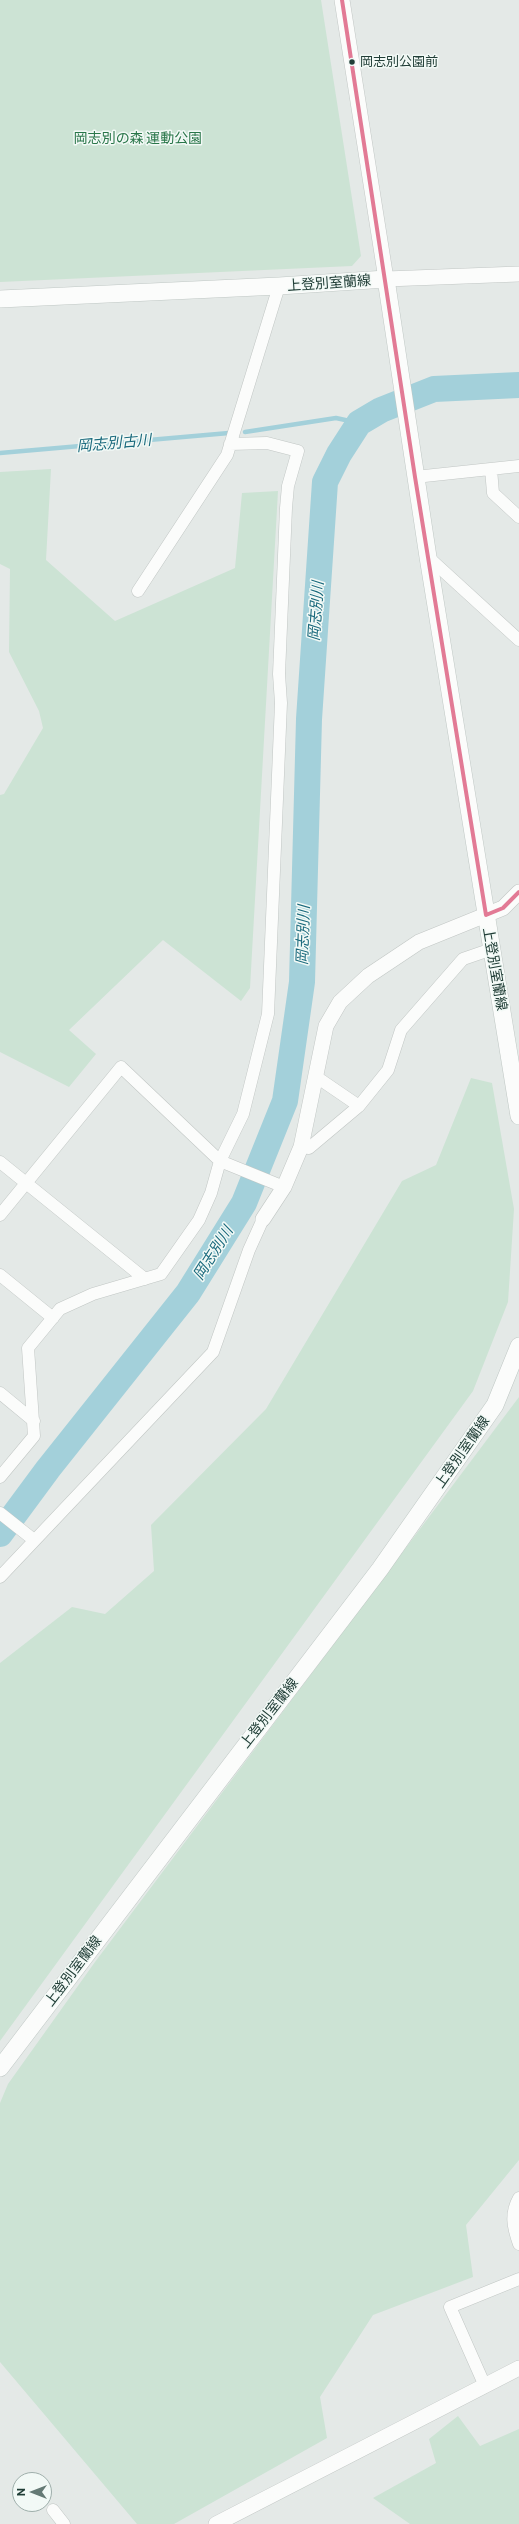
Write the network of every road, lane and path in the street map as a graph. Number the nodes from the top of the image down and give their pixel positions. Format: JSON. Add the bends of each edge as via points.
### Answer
{"nodes":[{"id":1,"x":342,"y":0,"type":"edge"},
{"id":2,"x":519,"y":274,"type":"edge"},
{"id":3,"x":386,"y":279,"type":"junction"},
{"id":4,"x":279,"y":286,"type":"junction"},
{"id":5,"x":0,"y":299,"type":"edge"},
{"id":6,"x":230,"y":444,"type":"junction"},
{"id":7,"x":519,"y":466,"type":"edge"},
{"id":8,"x":491,"y":469,"type":"junction"},
{"id":9,"x":415,"y":477,"type":"junction"},
{"id":10,"x":519,"y":517,"type":"edge"},
{"id":11,"x":428,"y":557,"type":"junction"},
{"id":12,"x":138,"y":591,"type":"dead end"},
{"id":13,"x":519,"y":640,"type":"edge"},
{"id":14,"x":519,"y":892,"type":"edge"},
{"id":15,"x":486,"y":915,"type":"junction"},
{"id":16,"x":492,"y":948,"type":"junction"},
{"id":17,"x":315,"y":1076,"type":"junction"},
{"id":18,"x":359,"y":1106,"type":"junction"},
{"id":19,"x":519,"y":1116,"type":"edge"},
{"id":20,"x":301,"y":1147,"type":"junction"},
{"id":21,"x":0,"y":1162,"type":"edge"},
{"id":22,"x":225,"y":1163,"type":"junction"},
{"id":23,"x":26,"y":1183,"type":"junction"},
{"id":24,"x":284,"y":1187,"type":"junction"},
{"id":25,"x":0,"y":1215,"type":"edge"},
{"id":26,"x":263,"y":1219,"type":"joint"},
{"id":27,"x":0,"y":1275,"type":"edge"},
{"id":28,"x":145,"y":1279,"type":"junction"},
{"id":29,"x":53,"y":1318,"type":"junction"},
{"id":30,"x":519,"y":1346,"type":"edge"},
{"id":31,"x":0,"y":1394,"type":"edge"},
{"id":32,"x":34,"y":1421,"type":"junction"},
{"id":33,"x":0,"y":1477,"type":"edge"},
{"id":34,"x":0,"y":1513,"type":"edge"},
{"id":35,"x":34,"y":1540,"type":"junction"},
{"id":36,"x":0,"y":1577,"type":"edge"},
{"id":37,"x":0,"y":2068,"type":"edge"},
{"id":38,"x":519,"y":2198,"type":"edge"},
{"id":39,"x":519,"y":2244,"type":"edge"},
{"id":40,"x":519,"y":2279,"type":"edge"},
{"id":41,"x":519,"y":2368,"type":"edge"},
{"id":42,"x":485,"y":2386,"type":"junction"},
{"id":43,"x":53,"y":2510,"type":"dead end"},
{"id":44,"x":64,"y":2524,"type":"edge"},
{"id":45,"x":216,"y":2524,"type":"edge"}],
"edges":[{"from":1,"to":3,"type":"street"},
{"from":2,"to":3,"type":"street"},
{"from":3,"to":4,"type":"main road","name":"上登別室蘭線"},
{"from":3,"to":9,"type":"main road","name":"上登別室蘭線"},
{"from":4,"to":5,"type":"main road","name":"上登別室蘭線"},
{"from":4,"to":6,"type":"street"},
{"from":6,"to":12,"type":"street","via":[[227,455],[206,490]]},
{"from":6,"to":22,"type":"street","via":[[268,442],[298,451],[288,486],[286,508],[268,1014],[243,1114]]},
{"from":7,"to":8,"type":"street"},
{"from":8,"to":9,"type":"street"},
{"from":8,"to":10,"type":"street","via":[[493,493]]},
{"from":9,"to":11,"type":"main road","name":"上登別室蘭線"},
{"from":11,"to":13,"type":"street"},
{"from":11,"to":15,"type":"main road","name":"上登別室蘭線"},
{"from":14,"to":15,"type":"street","via":[[503,908]]},
{"from":15,"to":16,"type":"main road","name":"上登別室蘭線"},
{"from":15,"to":17,"type":"street","via":[[419,942],[349,992],[326,1026]]},
{"from":16,"to":18,"type":"street","via":[[463,959],[401,1030],[388,1070]]},
{"from":16,"to":19,"type":"main road","name":"上登別室蘭線"},
{"from":17,"to":18,"type":"street"},
{"from":17,"to":20,"type":"street"},
{"from":18,"to":20,"type":"street","via":[[309,1148]]},
{"from":20,"to":24,"type":"street"},
{"from":21,"to":23,"type":"street"},
{"from":22,"to":23,"type":"street","via":[[121,1067]]},
{"from":22,"to":24,"type":"street"},
{"from":22,"to":28,"type":"street","via":[[199,1220],[161,1274]]},
{"from":23,"to":25,"type":"street"},
{"from":23,"to":28,"type":"street"},
{"from":24,"to":26,"type":"street"},
{"from":26,"to":35,"type":"street","via":[[249,1250],[213,1352]]},
{"from":27,"to":29,"type":"street"},
{"from":28,"to":29,"type":"street","via":[[93,1294],[60,1309]]},
{"from":29,"to":32,"type":"street","via":[[28,1348]]},
{"from":30,"to":37,"type":"main road","name":"上登別室蘭線","via":[[495,1405],[380,1569]]},
{"from":31,"to":32,"type":"street"},
{"from":32,"to":33,"type":"street","via":[[34,1436]]},
{"from":34,"to":35,"type":"street"},
{"from":35,"to":36,"type":"street"},
{"from":38,"to":39,"type":"street","via":[[513,2211],[512,2222]]},
{"from":40,"to":42,"type":"street","via":[[450,2308]]},
{"from":41,"to":42,"type":"street"},
{"from":42,"to":45,"type":"street"},
{"from":43,"to":44,"type":"street"}]}
